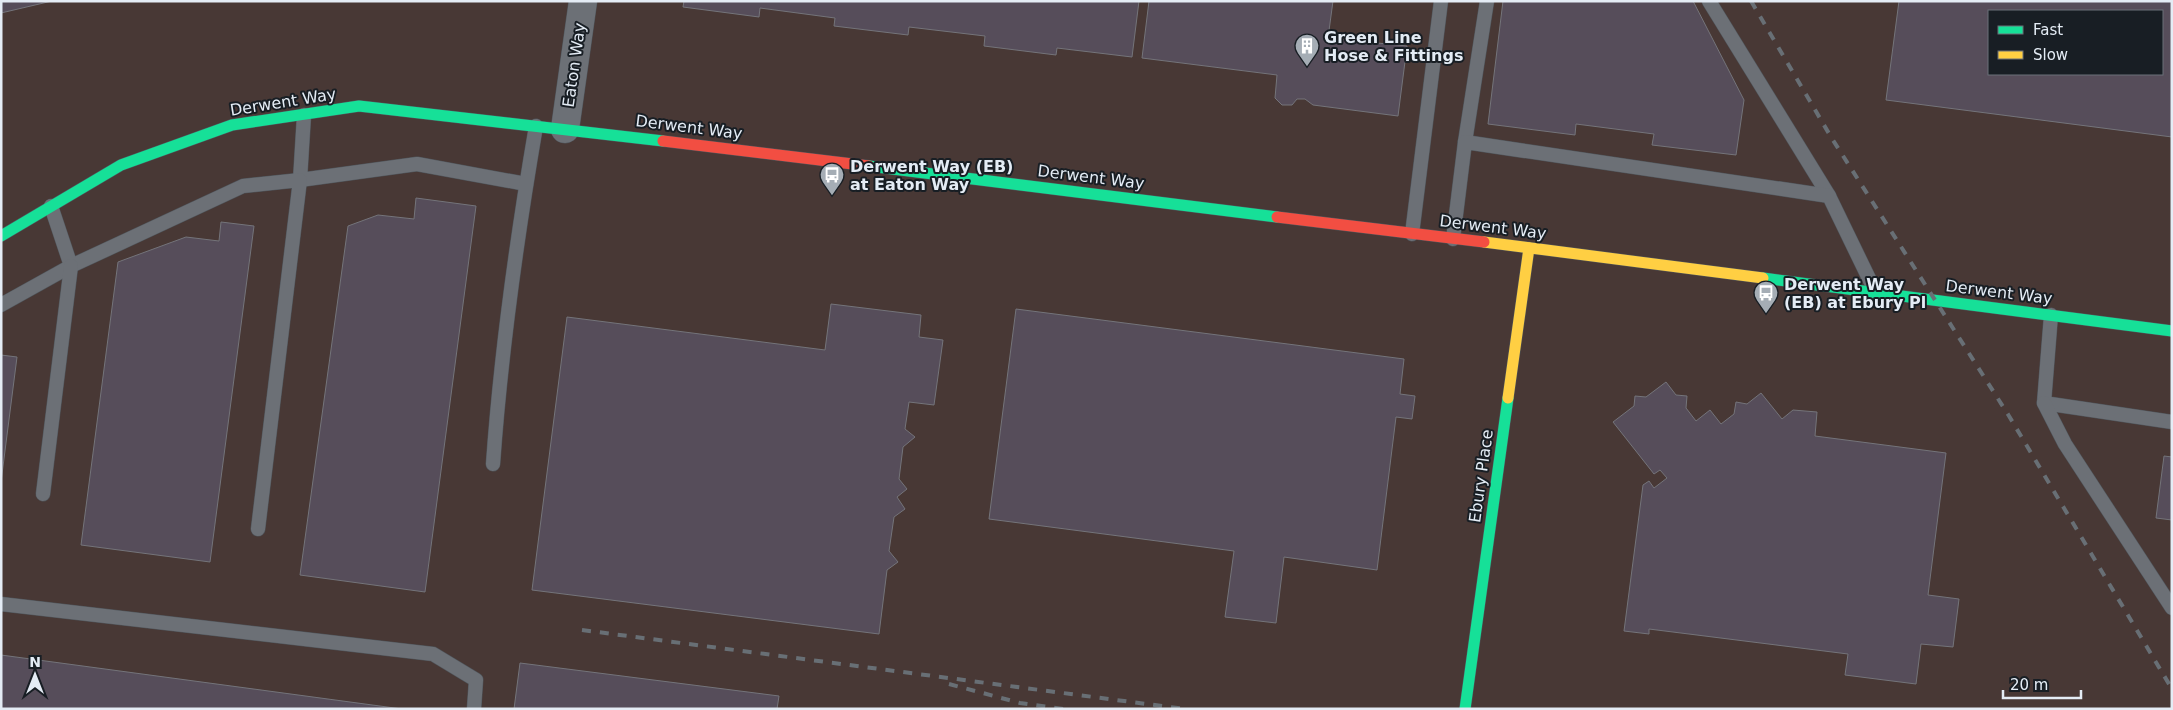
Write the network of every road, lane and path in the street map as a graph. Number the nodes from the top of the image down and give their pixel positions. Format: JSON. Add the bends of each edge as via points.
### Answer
{"nodes":[{"id":1,"x":583,"y":1,"type":"edge"},
{"id":2,"x":1441,"y":1,"type":"edge"},
{"id":3,"x":1487,"y":1,"type":"edge"},
{"id":4,"x":1709,"y":1,"type":"edge"},
{"id":5,"x":304,"y":115,"type":"junction"},
{"id":6,"x":536,"y":126,"type":"junction"},
{"id":7,"x":565,"y":128,"type":"junction"},
{"id":8,"x":1465,"y":142,"type":"junction"},
{"id":9,"x":300,"y":180,"type":"junction"},
{"id":10,"x":526,"y":184,"type":"junction"},
{"id":11,"x":1829,"y":196,"type":"junction"},
{"id":12,"x":51,"y":206,"type":"junction"},
{"id":13,"x":1412,"y":234,"type":"junction"},
{"id":14,"x":1,"y":236,"type":"edge"},
{"id":15,"x":1453,"y":239,"type":"junction"},
{"id":16,"x":1529,"y":248,"type":"junction"},
{"id":17,"x":71,"y":266,"type":"junction"},
{"id":18,"x":1876,"y":293,"type":"junction"},
{"id":19,"x":1,"y":305,"type":"edge"},
{"id":20,"x":2051,"y":315,"type":"junction"},
{"id":21,"x":2172,"y":331,"type":"edge"},
{"id":22,"x":2044,"y":403,"type":"junction"},
{"id":23,"x":2172,"y":422,"type":"edge"},
{"id":24,"x":493,"y":464,"type":"dead end"},
{"id":25,"x":43,"y":494,"type":"dead end"},
{"id":26,"x":258,"y":529,"type":"dead end"},
{"id":27,"x":1,"y":604,"type":"edge"},
{"id":28,"x":2172,"y":608,"type":"edge"},
{"id":29,"x":474,"y":709,"type":"edge"},
{"id":30,"x":1465,"y":709,"type":"edge"}],
"edges":[{"from":1,"to":7,"type":"street","name":"Eaton Way"},
{"from":2,"to":13,"type":"lane"},
{"from":3,"to":8,"type":"lane"},
{"from":4,"to":11,"type":"lane"},
{"from":5,"to":6,"type":"street","name":"Derwent Way","via":[[360,106]]},
{"from":5,"to":9,"type":"lane"},
{"from":5,"to":12,"type":"street","name":"Derwent Way","via":[[232,125],[130,162]]},
{"from":6,"to":7,"type":"street","name":"Derwent Way"},
{"from":6,"to":10,"type":"lane"},
{"from":7,"to":13,"type":"street","name":"Derwent Way"},
{"from":8,"to":11,"type":"lane"},
{"from":8,"to":15,"type":"lane"},
{"from":9,"to":10,"type":"lane","via":[[417,164]]},
{"from":9,"to":17,"type":"lane","via":[[243,186]]},
{"from":9,"to":26,"type":"lane"},
{"from":10,"to":24,"type":"lane"},
{"from":11,"to":18,"type":"lane"},
{"from":12,"to":14,"type":"street","name":"Derwent Way"},
{"from":12,"to":17,"type":"lane"},
{"from":13,"to":15,"type":"street","name":"Derwent Way"},
{"from":15,"to":16,"type":"street","name":"Derwent Way"},
{"from":16,"to":18,"type":"street","name":"Derwent Way"},
{"from":16,"to":30,"type":"street","name":"Ebury Place"},
{"from":17,"to":19,"type":"lane"},
{"from":17,"to":25,"type":"lane"},
{"from":18,"to":20,"type":"street","name":"Derwent Way"},
{"from":20,"to":21,"type":"street","name":"Derwent Way"},
{"from":20,"to":22,"type":"lane"},
{"from":22,"to":23,"type":"lane"},
{"from":22,"to":28,"type":"lane","via":[[2065,444]]},
{"from":27,"to":29,"type":"lane","via":[[433,654],[476,680]]}]}
